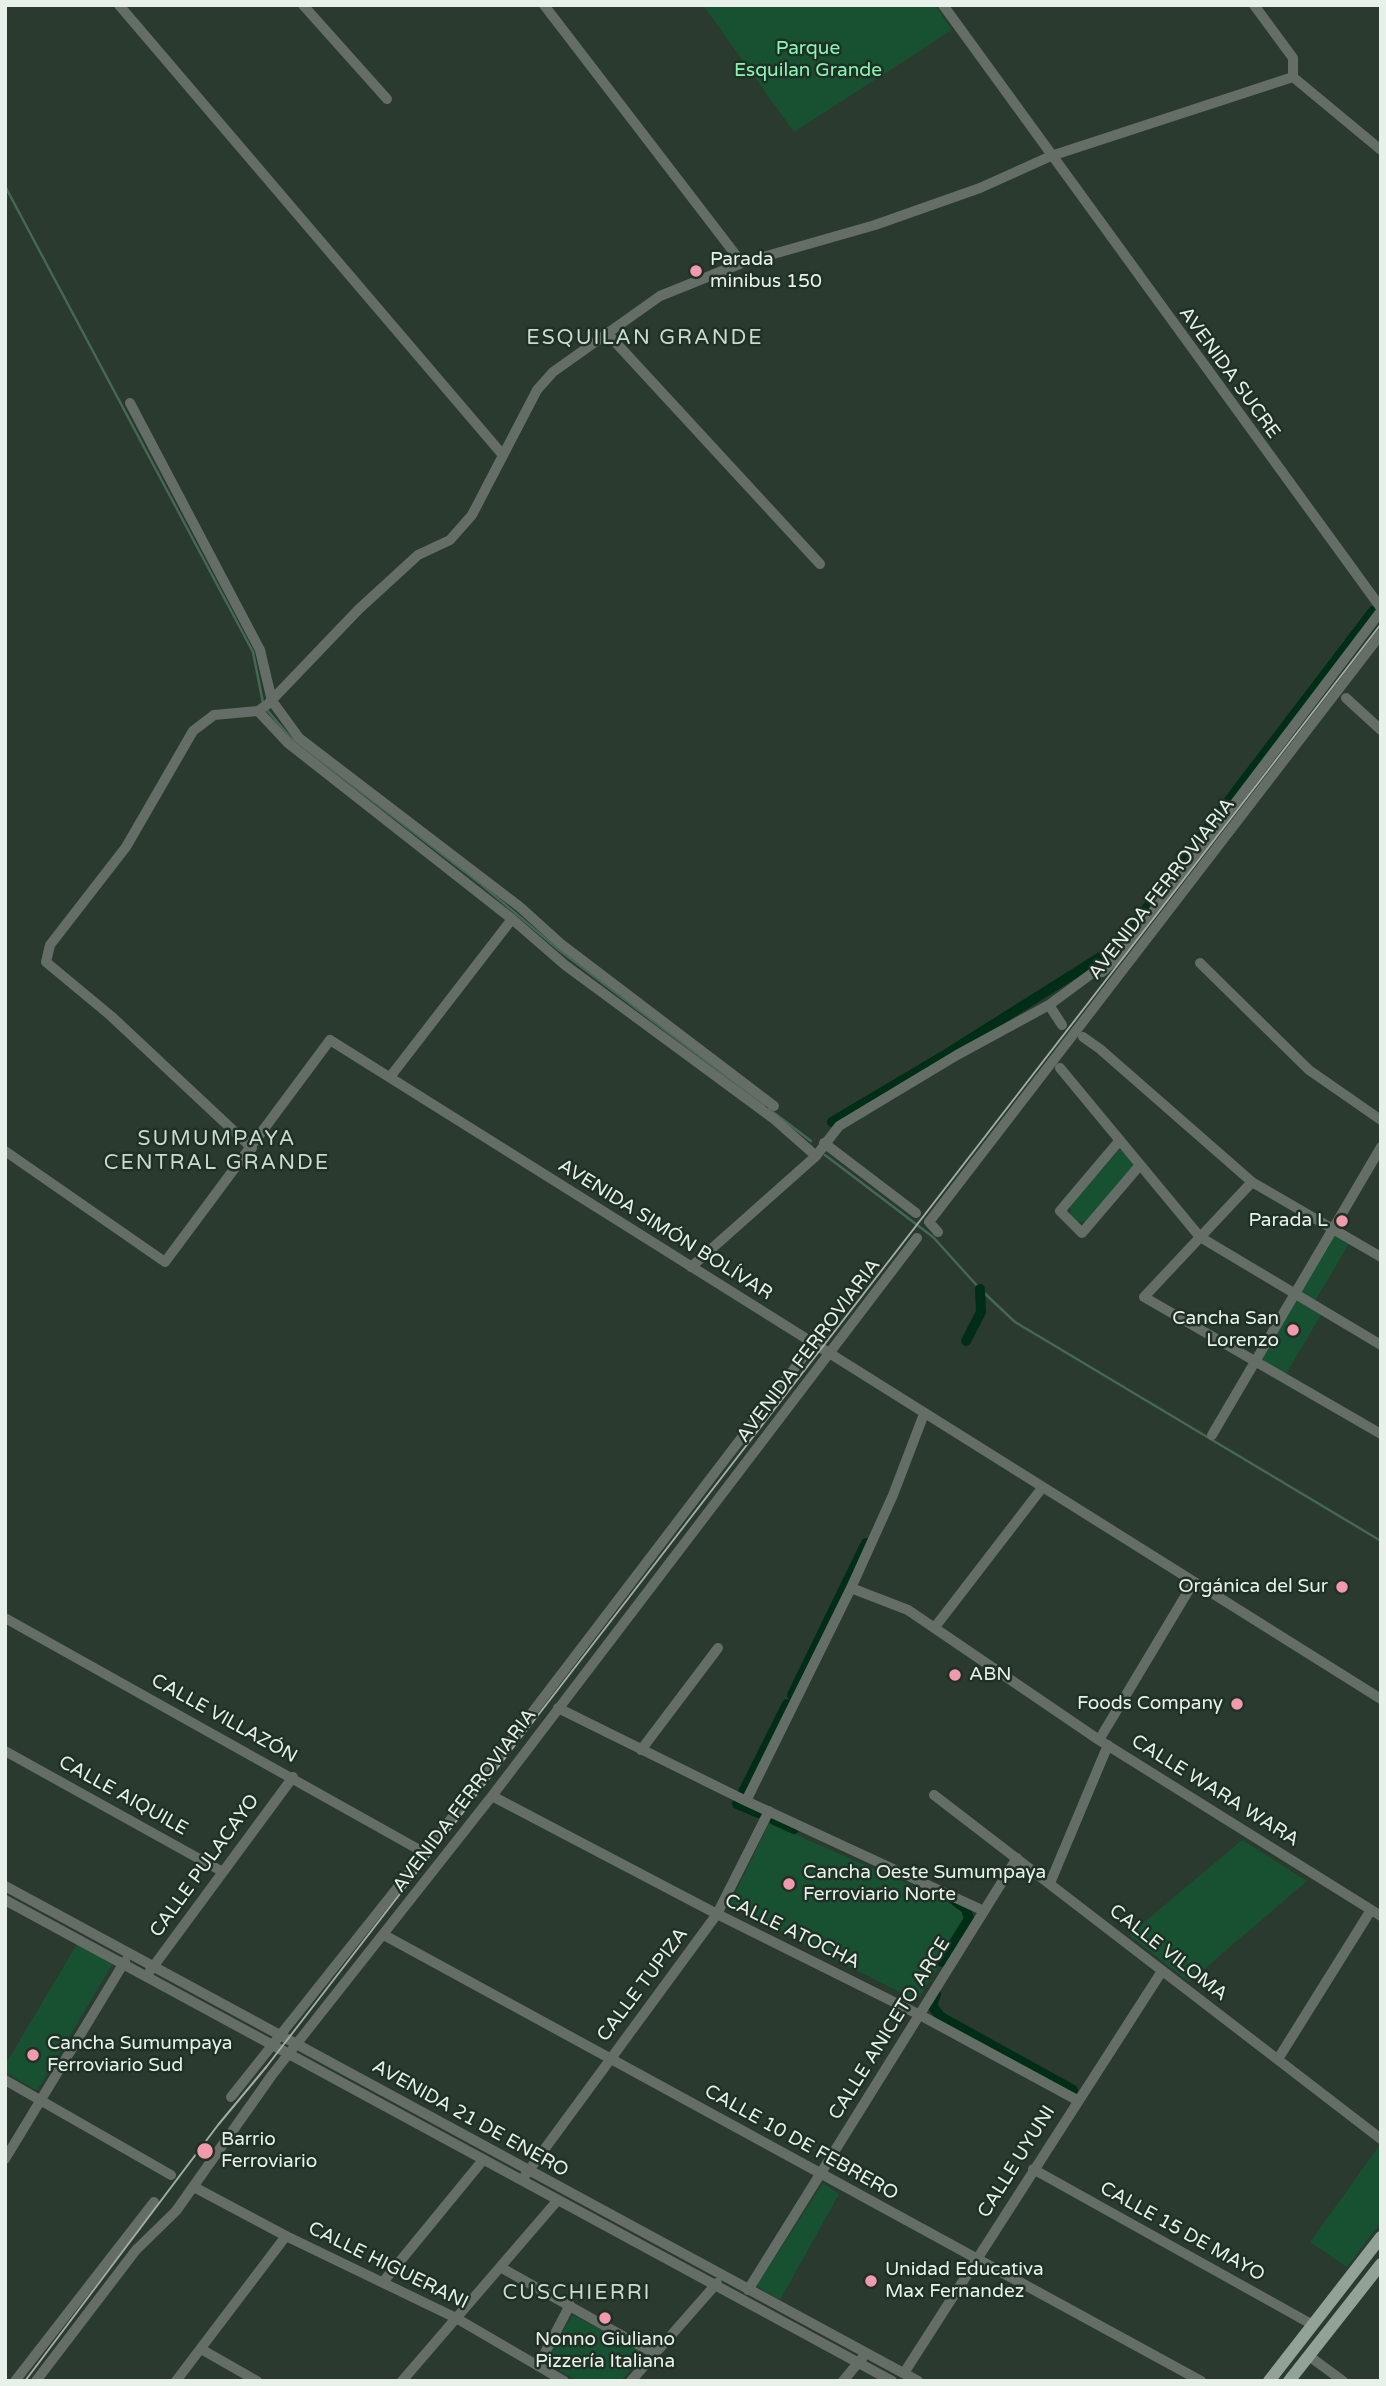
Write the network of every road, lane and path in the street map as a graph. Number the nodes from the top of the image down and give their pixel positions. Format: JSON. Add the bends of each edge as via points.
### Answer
{"nodes":[{"id":1,"x":119,"y":5,"type":"edge"},
{"id":2,"x":303,"y":5,"type":"edge"},
{"id":3,"x":544,"y":5,"type":"edge"},
{"id":4,"x":943,"y":5,"type":"edge"},
{"id":5,"x":1254,"y":5,"type":"edge"},
{"id":6,"x":1293,"y":77,"type":"junction"},
{"id":7,"x":387,"y":99,"type":"dead end"},
{"id":8,"x":1381,"y":150,"type":"edge"},
{"id":9,"x":1051,"y":156,"type":"junction"},
{"id":10,"x":742,"y":263,"type":"junction"},
{"id":11,"x":606,"y":332,"type":"junction"},
{"id":12,"x":131,"y":403,"type":"dead end"},
{"id":13,"x":502,"y":454,"type":"junction"},
{"id":14,"x":820,"y":564,"type":"dead end"},
{"id":15,"x":1381,"y":610,"type":"edge"},
{"id":16,"x":1381,"y":634,"type":"edge"},
{"id":17,"x":1346,"y":698,"type":"dead end"},
{"id":18,"x":265,"y":706,"type":"junction"},
{"id":19,"x":1381,"y":730,"type":"edge"},
{"id":20,"x":512,"y":919,"type":"junction"},
{"id":21,"x":1200,"y":963,"type":"dead end"},
{"id":22,"x":1049,"y":1004,"type":"junction"},
{"id":23,"x":1062,"y":1025,"type":"dead end"},
{"id":24,"x":1083,"y":1037,"type":"dead end"},
{"id":25,"x":1060,"y":1068,"type":"dead end"},
{"id":26,"x":390,"y":1077,"type":"junction"},
{"id":27,"x":775,"y":1105,"type":"dead end"},
{"id":28,"x":1381,"y":1120,"type":"edge"},
{"id":29,"x":1120,"y":1140,"type":"junction"},
{"id":30,"x":824,"y":1143,"type":"junction"},
{"id":31,"x":1381,"y":1147,"type":"edge"},
{"id":32,"x":252,"y":1148,"type":"junction"},
{"id":33,"x":5,"y":1151,"type":"edge"},
{"id":34,"x":816,"y":1156,"type":"junction"},
{"id":35,"x":1140,"y":1165,"type":"junction"},
{"id":36,"x":1252,"y":1182,"type":"junction"},
{"id":37,"x":916,"y":1213,"type":"dead end"},
{"id":38,"x":1332,"y":1229,"type":"junction"},
{"id":39,"x":938,"y":1232,"type":"dead end"},
{"id":40,"x":1200,"y":1237,"type":"junction"},
{"id":41,"x":917,"y":1238,"type":"dead end"},
{"id":42,"x":1381,"y":1257,"type":"edge"},
{"id":43,"x":691,"y":1268,"type":"junction"},
{"id":44,"x":1293,"y":1292,"type":"junction"},
{"id":45,"x":813,"y":1344,"type":"junction"},
{"id":46,"x":1381,"y":1345,"type":"edge"},
{"id":47,"x":828,"y":1354,"type":"junction"},
{"id":48,"x":1255,"y":1361,"type":"junction"},
{"id":49,"x":924,"y":1414,"type":"junction"},
{"id":50,"x":1381,"y":1434,"type":"edge"},
{"id":51,"x":1212,"y":1435,"type":"dead end"},
{"id":52,"x":1042,"y":1488,"type":"junction"},
{"id":53,"x":1193,"y":1583,"type":"junction"},
{"id":54,"x":851,"y":1588,"type":"junction"},
{"id":55,"x":5,"y":1618,"type":"edge"},
{"id":56,"x":935,"y":1627,"type":"junction"},
{"id":57,"x":718,"y":1648,"type":"dead end"},
{"id":58,"x":1381,"y":1699,"type":"edge"},
{"id":59,"x":558,"y":1708,"type":"junction"},
{"id":60,"x":1103,"y":1743,"type":"junction"},
{"id":61,"x":641,"y":1750,"type":"junction"},
{"id":62,"x":5,"y":1751,"type":"edge"},
{"id":63,"x":293,"y":1777,"type":"junction"},
{"id":64,"x":492,"y":1796,"type":"junction"},
{"id":65,"x":934,"y":1796,"type":"dead end"},
{"id":66,"x":746,"y":1801,"type":"junction"},
{"id":67,"x":769,"y":1811,"type":"junction"},
{"id":68,"x":425,"y":1853,"type":"junction"},
{"id":69,"x":1017,"y":1858,"type":"junction"},
{"id":70,"x":223,"y":1872,"type":"junction"},
{"id":71,"x":1050,"y":1883,"type":"junction"},
{"id":72,"x":7,"y":1893,"type":"edge"},
{"id":73,"x":984,"y":1912,"type":"junction"},
{"id":74,"x":1376,"y":1913,"type":"edge"},
{"id":75,"x":717,"y":1914,"type":"junction"},
{"id":76,"x":384,"y":1935,"type":"junction"},
{"id":77,"x":126,"y":1959,"type":"junction"},
{"id":78,"x":1162,"y":1971,"type":"junction"},
{"id":79,"x":149,"y":1972,"type":"junction"},
{"id":80,"x":920,"y":2015,"type":"junction"},
{"id":81,"x":281,"y":2036,"type":"junction"},
{"id":82,"x":298,"y":2045,"type":"junction"},
{"id":83,"x":273,"y":2046,"type":"junction"},
{"id":84,"x":290,"y":2054,"type":"junction"},
{"id":85,"x":610,"y":2059,"type":"junction"},
{"id":86,"x":1279,"y":2059,"type":"junction"},
{"id":87,"x":5,"y":2080,"type":"edge"},
{"id":88,"x":231,"y":2097,"type":"dead end"},
{"id":89,"x":40,"y":2099,"type":"junction"},
{"id":90,"x":1077,"y":2101,"type":"junction"},
{"id":91,"x":1381,"y":2139,"type":"edge"},
{"id":92,"x":5,"y":2159,"type":"edge"},
{"id":93,"x":483,"y":2160,"type":"junction"},
{"id":94,"x":1033,"y":2169,"type":"junction"},
{"id":95,"x":820,"y":2174,"type":"junction"},
{"id":96,"x":171,"y":2175,"type":"dead end"},
{"id":97,"x":525,"y":2176,"type":"junction"},
{"id":98,"x":194,"y":2187,"type":"junction"},
{"id":99,"x":557,"y":2201,"type":"junction"},
{"id":100,"x":154,"y":2202,"type":"dead end"},
{"id":101,"x":286,"y":2236,"type":"junction"},
{"id":102,"x":1381,"y":2236,"type":"edge"},
{"id":103,"x":976,"y":2259,"type":"junction"},
{"id":104,"x":1381,"y":2264,"type":"edge"},
{"id":105,"x":500,"y":2267,"type":"junction"},
{"id":106,"x":723,"y":2276,"type":"junction"},
{"id":107,"x":383,"y":2282,"type":"junction"},
{"id":108,"x":714,"y":2286,"type":"junction"},
{"id":109,"x":748,"y":2290,"type":"junction"},
{"id":110,"x":570,"y":2305,"type":"junction"},
{"id":111,"x":456,"y":2318,"type":"junction"},
{"id":112,"x":1313,"y":2325,"type":"junction"},
{"id":113,"x":201,"y":2349,"type":"junction"},
{"id":114,"x":867,"y":2352,"type":"junction"},
{"id":115,"x":655,"y":2354,"type":"junction"},
{"id":116,"x":1309,"y":2356,"type":"junction"},
{"id":117,"x":858,"y":2362,"type":"junction"},
{"id":118,"x":538,"y":2366,"type":"junction"},
{"id":119,"x":904,"y":2373,"type":"junction"},
{"id":120,"x":15,"y":2381,"type":"edge"},
{"id":121,"x":36,"y":2381,"type":"edge"},
{"id":122,"x":176,"y":2381,"type":"edge"},
{"id":123,"x":257,"y":2381,"type":"edge"},
{"id":124,"x":402,"y":2381,"type":"edge"},
{"id":125,"x":564,"y":2381,"type":"edge"},
{"id":126,"x":631,"y":2381,"type":"edge"},
{"id":127,"x":843,"y":2381,"type":"edge"},
{"id":128,"x":892,"y":2381,"type":"edge"},
{"id":129,"x":918,"y":2381,"type":"edge"},
{"id":130,"x":1201,"y":2381,"type":"edge"},
{"id":131,"x":1269,"y":2381,"type":"edge"},
{"id":132,"x":1289,"y":2381,"type":"edge"},
{"id":133,"x":1343,"y":2381,"type":"edge"}],
"edges":[{"from":1,"to":13,"type":"street"},
{"from":2,"to":7,"type":"street"},
{"from":3,"to":10,"type":"street"},
{"from":4,"to":9,"type":"street","name":"AVENIDA SUCRE"},
{"from":5,"to":6,"type":"street","via":[[1293,58]]},
{"from":6,"to":8,"type":"street"},
{"from":6,"to":9,"type":"street"},
{"from":9,"to":10,"type":"street","via":[[980,188],[875,225]]},
{"from":9,"to":15,"type":"street","name":"AVENIDA SUCRE"},
{"from":10,"to":11,"type":"street","via":[[660,296]]},
{"from":11,"to":13,"type":"street","via":[[537,390]]},
{"from":11,"to":14,"type":"street"},
{"from":12,"to":18,"type":"street","via":[[260,650]]},
{"from":13,"to":18,"type":"street","via":[[472,515],[450,540],[418,555]]},
{"from":15,"to":22,"type":"street","name":"AVENIDA FERROVIARIA","via":[[1119,956],[1102,972],[1091,974]]},
{"from":16,"to":39,"type":"street","name":"AVENIDA FERROVIARIA","via":[[929,1222]]},
{"from":17,"to":19,"type":"street"},
{"from":18,"to":20,"type":"street","via":[[288,743]]},
{"from":18,"to":27,"type":"street","via":[[299,738],[520,907],[561,944]]},
{"from":18,"to":32,"type":"street","via":[[214,715],[192,731],[126,847],[50,945],[46,962]]},
{"from":20,"to":26,"type":"street"},
{"from":20,"to":34,"type":"street","via":[[565,965],[763,1111]]},
{"from":21,"to":28,"type":"street","via":[[1309,1070]]},
{"from":22,"to":23,"type":"street"},
{"from":22,"to":30,"type":"street","name":"AVENIDA FERROVIARIA","via":[[839,1126]]},
{"from":24,"to":36,"type":"street"},
{"from":25,"to":29,"type":"street"},
{"from":26,"to":32,"type":"street","name":"AVENIDA SIMÓN BOLÍVAR","via":[[330,1040]]},
{"from":26,"to":43,"type":"street","name":"AVENIDA SIMÓN BOLÍVAR"},
{"from":29,"to":35,"type":"street"},
{"from":29,"to":35,"type":"street","via":[[1060,1212],[1082,1233]]},
{"from":30,"to":34,"type":"street","name":"AVENIDA FERROVIARIA"},
{"from":30,"to":37,"type":"street"},
{"from":31,"to":38,"type":"street"},
{"from":32,"to":33,"type":"street","name":"AVENIDA SIMÓN BOLÍVAR","via":[[165,1262]]},
{"from":34,"to":43,"type":"street","name":"AVENIDA FERROVIARIA"},
{"from":35,"to":40,"type":"street"},
{"from":36,"to":38,"type":"street"},
{"from":36,"to":40,"type":"street"},
{"from":38,"to":42,"type":"street"},
{"from":38,"to":44,"type":"street"},
{"from":40,"to":44,"type":"street"},
{"from":40,"to":48,"type":"street","via":[[1144,1297]]},
{"from":41,"to":47,"type":"street","name":"AVENIDA FERROVIARIA"},
{"from":43,"to":45,"type":"street","name":"AVENIDA SIMÓN BOLÍVAR"},
{"from":44,"to":46,"type":"street"},
{"from":44,"to":48,"type":"street"},
{"from":45,"to":47,"type":"street","name":"AVENIDA SIMÓN BOLÍVAR"},
{"from":45,"to":68,"type":"street","name":"AVENIDA FERROVIARIA"},
{"from":47,"to":49,"type":"street","name":"AVENIDA SIMÓN BOLÍVAR"},
{"from":47,"to":59,"type":"street","name":"AVENIDA FERROVIARIA"},
{"from":48,"to":50,"type":"street"},
{"from":48,"to":51,"type":"street"},
{"from":49,"to":52,"type":"street","name":"AVENIDA SIMÓN BOLÍVAR"},
{"from":49,"to":54,"type":"street"},
{"from":52,"to":53,"type":"street","name":"AVENIDA SIMÓN BOLÍVAR"},
{"from":52,"to":56,"type":"street"},
{"from":53,"to":58,"type":"street","name":"AVENIDA SIMÓN BOLÍVAR"},
{"from":53,"to":60,"type":"street"},
{"from":54,"to":56,"type":"street","name":"CALLE WARA WARA","via":[[908,1610]]},
{"from":54,"to":66,"type":"street"},
{"from":55,"to":63,"type":"street","name":"CALLE VILLAZÓN"},
{"from":56,"to":60,"type":"street","name":"CALLE WARA WARA"},
{"from":57,"to":61,"type":"street"},
{"from":59,"to":61,"type":"street"},
{"from":59,"to":64,"type":"street","name":"AVENIDA FERROVIARIA"},
{"from":60,"to":71,"type":"street"},
{"from":60,"to":74,"type":"street","name":"CALLE WARA WARA"},
{"from":61,"to":66,"type":"street"},
{"from":62,"to":70,"type":"street","name":"CALLE AIQUILE"},
{"from":63,"to":68,"type":"street","name":"CALLE VILLAZÓN"},
{"from":63,"to":70,"type":"street","name":"CALLE PULACAYO"},
{"from":64,"to":75,"type":"street","name":"CALLE ATOCHA"},
{"from":64,"to":76,"type":"street","name":"AVENIDA FERROVIARIA"},
{"from":65,"to":69,"type":"street","name":"CALLE VILOMA"},
{"from":66,"to":67,"type":"street"},
{"from":67,"to":73,"type":"street"},
{"from":67,"to":75,"type":"street","name":"CALLE TUPIZA"},
{"from":68,"to":81,"type":"street","name":"AVENIDA FERROVIARIA"},
{"from":69,"to":71,"type":"street","name":"CALLE VILOMA"},
{"from":69,"to":73,"type":"street","name":"CALLE ANICETO ARCE"},
{"from":70,"to":79,"type":"street","name":"CALLE PULACAYO"},
{"from":71,"to":78,"type":"street","name":"CALLE VILOMA"},
{"from":72,"to":77,"type":"street","name":"AVENIDA 21 DE ENERO"},
{"from":73,"to":80,"type":"street","name":"CALLE ANICETO ARCE"},
{"from":74,"to":86,"type":"street"},
{"from":75,"to":80,"type":"street","name":"CALLE ATOCHA"},
{"from":75,"to":85,"type":"street","name":"CALLE TUPIZA"},
{"from":76,"to":82,"type":"street","name":"AVENIDA FERROVIARIA"},
{"from":76,"to":85,"type":"street","name":"CALLE 10 DE FEBRERO"},
{"from":77,"to":79,"type":"street","name":"AVENIDA 21 DE ENERO"},
{"from":77,"to":89,"type":"street"},
{"from":78,"to":86,"type":"street","name":"CALLE VILOMA"},
{"from":78,"to":90,"type":"street","name":"CALLE UYUNI"},
{"from":79,"to":81,"type":"street","name":"AVENIDA 21 DE ENERO"},
{"from":79,"to":83,"type":"street","name":"AVENIDA 21 DE ENERO"},
{"from":80,"to":90,"type":"street","name":"CALLE ATOCHA"},
{"from":80,"to":95,"type":"street","name":"CALLE ANICETO ARCE"},
{"from":81,"to":82,"type":"street","name":"AVENIDA 21 DE ENERO"},
{"from":81,"to":83,"type":"street","name":"AVENIDA FERROVIARIA"},
{"from":82,"to":84,"type":"street","name":"AVENIDA FERROVIARIA"},
{"from":82,"to":97,"type":"street","name":"AVENIDA 21 DE ENERO"},
{"from":83,"to":84,"type":"street","name":"AVENIDA 21 DE ENERO"},
{"from":83,"to":88,"type":"street","name":"AVENIDA FERROVIARIA"},
{"from":84,"to":93,"type":"street","name":"AVENIDA 21 DE ENERO"},
{"from":84,"to":98,"type":"street","name":"AVENIDA FERROVIARIA"},
{"from":85,"to":95,"type":"street","name":"CALLE 10 DE FEBRERO"},
{"from":85,"to":97,"type":"street","name":"CALLE TUPIZA"},
{"from":86,"to":91,"type":"street","name":"CALLE VILOMA"},
{"from":87,"to":89,"type":"street"},
{"from":89,"to":92,"type":"street"},
{"from":89,"to":96,"type":"street"},
{"from":90,"to":94,"type":"street","name":"CALLE UYUNI"},
{"from":93,"to":97,"type":"street","name":"AVENIDA 21 DE ENERO"},
{"from":93,"to":107,"type":"street"},
{"from":94,"to":103,"type":"street","name":"CALLE UYUNI"},
{"from":94,"to":112,"type":"street","name":"CALLE 15 DE MAYO"},
{"from":95,"to":103,"type":"street","name":"CALLE 10 DE FEBRERO"},
{"from":95,"to":109,"type":"street","name":"CALLE ANICETO ARCE"},
{"from":97,"to":99,"type":"street","name":"AVENIDA 21 DE ENERO"},
{"from":97,"to":106,"type":"street","name":"AVENIDA 21 DE ENERO"},
{"from":98,"to":101,"type":"street","name":"CALLE HIGUERANI"},
{"from":98,"to":121,"type":"street","name":"AVENIDA FERROVIARIA","via":[[136,2250]]},
{"from":99,"to":105,"type":"street"},
{"from":99,"to":108,"type":"street","name":"AVENIDA 21 DE ENERO"},
{"from":100,"to":120,"type":"street"},
{"from":101,"to":107,"type":"street","name":"CALLE HIGUERANI"},
{"from":101,"to":113,"type":"street"},
{"from":102,"to":112,"type":"main road"},
{"from":103,"to":119,"type":"street","name":"CALLE UYUNI"},
{"from":103,"to":130,"type":"street","name":"CALLE 10 DE FEBRERO"},
{"from":104,"to":116,"type":"main road"},
{"from":105,"to":110,"type":"street"},
{"from":105,"to":111,"type":"street"},
{"from":106,"to":108,"type":"street"},
{"from":106,"to":109,"type":"street","name":"AVENIDA 21 DE ENERO"},
{"from":107,"to":111,"type":"street","name":"CALLE HIGUERANI"},
{"from":108,"to":115,"type":"street"},
{"from":108,"to":117,"type":"street","name":"AVENIDA 21 DE ENERO"},
{"from":109,"to":114,"type":"street","name":"AVENIDA 21 DE ENERO"},
{"from":110,"to":115,"type":"street"},
{"from":110,"to":118,"type":"street"},
{"from":111,"to":118,"type":"street","name":"CALLE HIGUERANI"},
{"from":111,"to":124,"type":"street"},
{"from":112,"to":131,"type":"main road"},
{"from":113,"to":122,"type":"street"},
{"from":113,"to":123,"type":"street"},
{"from":114,"to":117,"type":"street"},
{"from":114,"to":119,"type":"street","name":"AVENIDA 21 DE ENERO"},
{"from":115,"to":126,"type":"street"},
{"from":116,"to":132,"type":"main road"},
{"from":116,"to":133,"type":"street"},
{"from":117,"to":127,"type":"street"},
{"from":117,"to":128,"type":"street","name":"AVENIDA 21 DE ENERO"},
{"from":118,"to":125,"type":"street","name":"CALLE HIGUERANI"},
{"from":119,"to":129,"type":"street","name":"AVENIDA 21 DE ENERO"}]}
